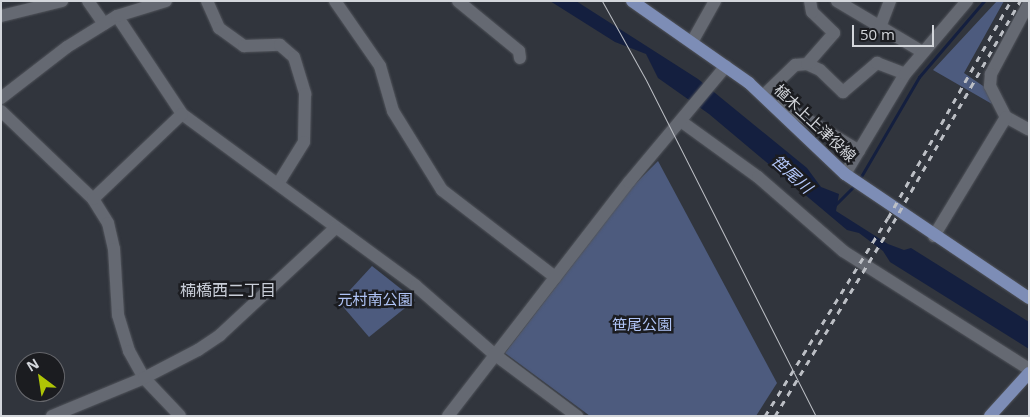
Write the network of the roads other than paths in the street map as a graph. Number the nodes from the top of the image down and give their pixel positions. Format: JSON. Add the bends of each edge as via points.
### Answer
{"nodes":[{"id":1,"x":62,"y":1,"type":"edge"},
{"id":2,"x":88,"y":1,"type":"edge"},
{"id":3,"x":166,"y":1,"type":"edge"},
{"id":4,"x":207,"y":1,"type":"edge"},
{"id":5,"x":335,"y":1,"type":"edge"},
{"id":6,"x":458,"y":1,"type":"edge"},
{"id":7,"x":632,"y":1,"type":"edge"},
{"id":8,"x":715,"y":1,"type":"edge"},
{"id":9,"x":810,"y":1,"type":"edge"},
{"id":10,"x":836,"y":1,"type":"edge"},
{"id":11,"x":890,"y":1,"type":"edge"},
{"id":12,"x":967,"y":1,"type":"edge"},
{"id":13,"x":1029,"y":3,"type":"edge"},
{"id":14,"x":1,"y":16,"type":"edge"},
{"id":15,"x":118,"y":16,"type":"junction"},
{"id":16,"x":104,"y":24,"type":"junction"},
{"id":17,"x":880,"y":27,"type":"junction"},
{"id":18,"x":692,"y":42,"type":"junction"},
{"id":19,"x":921,"y":52,"type":"junction"},
{"id":20,"x":520,"y":58,"type":"dead end"},
{"id":21,"x":807,"y":64,"type":"junction"},
{"id":22,"x":723,"y":71,"type":"junction"},
{"id":23,"x":905,"y":74,"type":"junction"},
{"id":24,"x":754,"y":87,"type":"junction"},
{"id":25,"x":765,"y":94,"type":"junction"},
{"id":26,"x":1,"y":98,"type":"edge"},
{"id":27,"x":1,"y":111,"type":"edge"},
{"id":28,"x":182,"y":114,"type":"junction"},
{"id":29,"x":1006,"y":117,"type":"junction"},
{"id":30,"x":683,"y":120,"type":"junction"},
{"id":31,"x":1029,"y":130,"type":"edge"},
{"id":32,"x":859,"y":151,"type":"junction"},
{"id":33,"x":845,"y":174,"type":"junction"},
{"id":34,"x":278,"y":184,"type":"junction"},
{"id":35,"x":93,"y":199,"type":"junction"},
{"id":36,"x":335,"y":228,"type":"junction"},
{"id":37,"x":934,"y":236,"type":"junction"},
{"id":38,"x":555,"y":277,"type":"junction"},
{"id":39,"x":1029,"y":298,"type":"edge"},
{"id":40,"x":494,"y":354,"type":"junction"},
{"id":41,"x":1029,"y":369,"type":"edge"},
{"id":42,"x":1029,"y":373,"type":"edge"},
{"id":43,"x":144,"y":378,"type":"junction"},
{"id":44,"x":52,"y":416,"type":"edge"},
{"id":45,"x":180,"y":416,"type":"edge"},
{"id":46,"x":448,"y":416,"type":"edge"},
{"id":47,"x":577,"y":416,"type":"edge"},
{"id":48,"x":990,"y":416,"type":"edge"}],
"edges":[{"from":1,"to":14,"type":"street"},
{"from":2,"to":16,"type":"street"},
{"from":3,"to":15,"type":"street"},
{"from":4,"to":34,"type":"street","via":[[219,28],[244,46],[280,45],[294,58],[305,94],[304,142]]},
{"from":5,"to":38,"type":"street","via":[[380,66],[393,111],[442,190]]},
{"from":6,"to":20,"type":"street","via":[[520,51]]},
{"from":7,"to":18,"type":"main road","name":"植木上上津役線"},
{"from":8,"to":18,"type":"street"},
{"from":9,"to":21,"type":"street","via":[[812,12],[834,33]]},
{"from":10,"to":17,"type":"street"},
{"from":11,"to":17,"type":"street"},
{"from":12,"to":19,"type":"street"},
{"from":13,"to":29,"type":"street","via":[[991,74],[990,86]]},
{"from":15,"to":16,"type":"street"},
{"from":15,"to":28,"type":"street"},
{"from":16,"to":26,"type":"street","via":[[67,47]]},
{"from":17,"to":19,"type":"street"},
{"from":18,"to":22,"type":"main road","name":"植木上上津役線"},
{"from":19,"to":23,"type":"street"},
{"from":21,"to":23,"type":"street","via":[[820,70],[843,92],[877,63]]},
{"from":21,"to":25,"type":"street","via":[[795,64]]},
{"from":22,"to":24,"type":"main road","name":"植木上上津役線"},
{"from":22,"to":30,"type":"street"},
{"from":23,"to":32,"type":"street"},
{"from":24,"to":25,"type":"street"},
{"from":24,"to":33,"type":"main road","name":"植木上上津役線"},
{"from":25,"to":32,"type":"street"},
{"from":27,"to":35,"type":"street"},
{"from":28,"to":34,"type":"street"},
{"from":28,"to":35,"type":"street"},
{"from":29,"to":31,"type":"street"},
{"from":29,"to":37,"type":"street"},
{"from":30,"to":38,"type":"street","via":[[629,182]]},
{"from":30,"to":41,"type":"street","via":[[758,177],[843,251]]},
{"from":32,"to":33,"type":"street"},
{"from":33,"to":37,"type":"main road","name":"植木上上津役線"},
{"from":34,"to":36,"type":"street"},
{"from":35,"to":43,"type":"street","via":[[108,223],[114,249],[118,315],[129,351]]},
{"from":36,"to":40,"type":"street","via":[[416,286]]},
{"from":36,"to":43,"type":"street","via":[[220,335]]},
{"from":37,"to":39,"type":"main road","name":"植木上上津役線"},
{"from":38,"to":40,"type":"street"},
{"from":40,"to":46,"type":"street"},
{"from":40,"to":47,"type":"street"},
{"from":42,"to":48,"type":"main road"},
{"from":43,"to":44,"type":"street"},
{"from":43,"to":45,"type":"street"}]}
